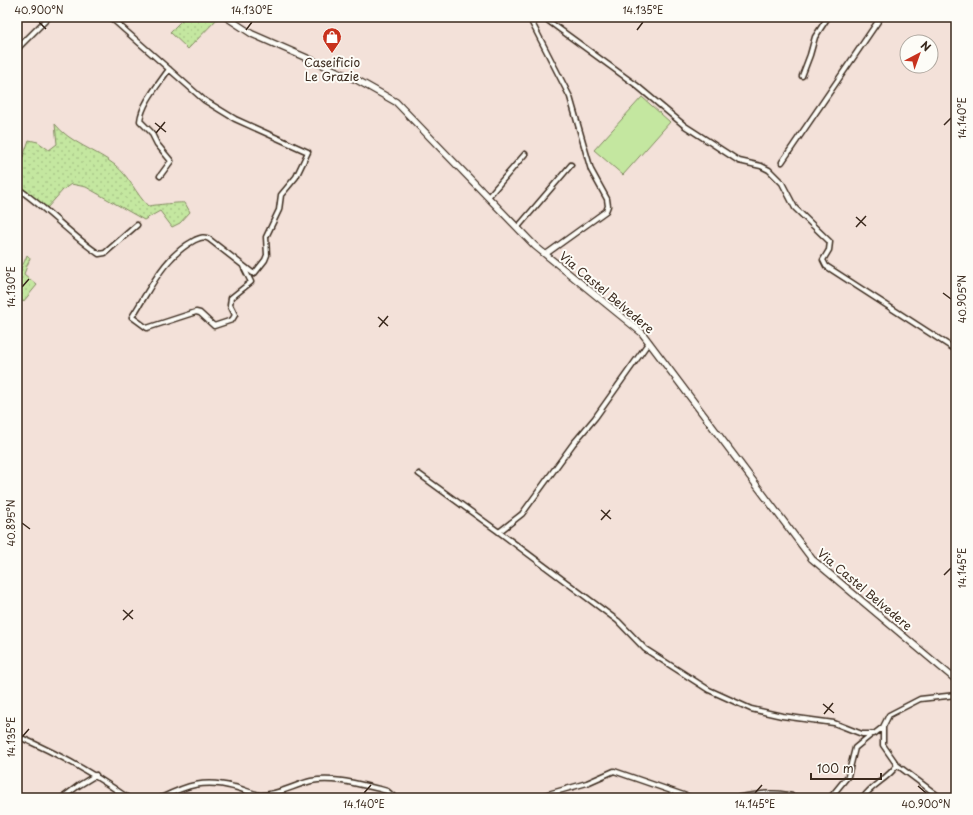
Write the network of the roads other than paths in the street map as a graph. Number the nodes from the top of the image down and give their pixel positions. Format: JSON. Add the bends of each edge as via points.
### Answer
{"nodes":[{"id":1,"x":49,"y":17,"type":"edge"},
{"id":2,"x":110,"y":17,"type":"edge"},
{"id":3,"x":226,"y":17,"type":"edge"},
{"id":4,"x":529,"y":17,"type":"edge"},
{"id":5,"x":543,"y":17,"type":"edge"},
{"id":6,"x":828,"y":17,"type":"edge"},
{"id":7,"x":881,"y":17,"type":"edge"},
{"id":8,"x":17,"y":49,"type":"edge"},
{"id":9,"x":169,"y":69,"type":"junction"},
{"id":10,"x":802,"y":76,"type":"dead end"},
{"id":11,"x":525,"y":154,"type":"dead end"},
{"id":12,"x":782,"y":162,"type":"dead end"},
{"id":13,"x":571,"y":165,"type":"dead end"},
{"id":14,"x":160,"y":176,"type":"dead end"},
{"id":15,"x":17,"y":188,"type":"edge"},
{"id":16,"x":488,"y":198,"type":"junction"},
{"id":17,"x":137,"y":225,"type":"dead end"},
{"id":18,"x":518,"y":227,"type":"junction"},
{"id":19,"x":546,"y":254,"type":"junction"},
{"id":20,"x":243,"y":266,"type":"junction"},
{"id":21,"x":649,"y":342,"type":"junction"},
{"id":22,"x":956,"y":350,"type":"edge"},
{"id":23,"x":419,"y":474,"type":"dead end"},
{"id":24,"x":500,"y":532,"type":"junction"},
{"id":25,"x":956,"y":680,"type":"edge"},
{"id":26,"x":956,"y":695,"type":"edge"},
{"id":27,"x":883,"y":727,"type":"junction"},
{"id":28,"x":872,"y":734,"type":"junction"},
{"id":29,"x":17,"y":736,"type":"edge"},
{"id":30,"x":897,"y":765,"type":"junction"},
{"id":31,"x":96,"y":776,"type":"junction"},
{"id":32,"x":62,"y":798,"type":"edge"},
{"id":33,"x":128,"y":798,"type":"edge"},
{"id":34,"x":161,"y":798,"type":"edge"},
{"id":35,"x":395,"y":798,"type":"edge"},
{"id":36,"x":534,"y":798,"type":"edge"},
{"id":37,"x":692,"y":798,"type":"edge"},
{"id":38,"x":736,"y":798,"type":"edge"},
{"id":39,"x":799,"y":798,"type":"edge"},
{"id":40,"x":830,"y":798,"type":"edge"},
{"id":41,"x":863,"y":798,"type":"edge"},
{"id":42,"x":941,"y":798,"type":"edge"}],
"edges":[{"from":1,"to":8,"type":"street"},
{"from":2,"to":9,"type":"street"},
{"from":3,"to":16,"type":"street","name":"Via Castel Belvedere","via":[[252,34],[357,80],[396,102]]},
{"from":4,"to":19,"type":"street","via":[[567,90],[591,170],[607,199],[608,206],[606,211]]},
{"from":5,"to":22,"type":"street","via":[[636,85],[686,126],[739,161],[761,166],[777,176],[788,190],[795,208],[830,242],[824,260],[826,266]]},
{"from":6,"to":10,"type":"street","via":[[815,37]]},
{"from":7,"to":12,"type":"street"},
{"from":9,"to":14,"type":"street","via":[[146,104],[140,121],[171,161]]},
{"from":9,"to":20,"type":"street","via":[[195,94],[215,108],[308,152],[296,177],[281,195],[279,210],[266,237],[265,260],[254,274]]},
{"from":11,"to":16,"type":"street"},
{"from":13,"to":18,"type":"street"},
{"from":15,"to":17,"type":"street","via":[[99,254],[105,253]]},
{"from":16,"to":18,"type":"street","name":"Via Castel Belvedere"},
{"from":18,"to":19,"type":"street","name":"Via Castel Belvedere"},
{"from":19,"to":21,"type":"street","name":"Via Castel Belvedere","via":[[630,323]]},
{"from":20,"to":20,"type":"street","via":[[206,237],[198,238],[168,260],[132,317],[147,328],[196,312],[214,326],[232,320],[234,315],[230,305],[231,298],[251,282]]},
{"from":21,"to":24,"type":"street","via":[[522,514]]},
{"from":21,"to":25,"type":"street","name":"Via Castel Belvedere","via":[[812,559]]},
{"from":23,"to":24,"type":"street"},
{"from":24,"to":28,"type":"street","via":[[618,621],[645,650],[709,690],[751,709],[834,723],[862,734]]},
{"from":26,"to":27,"type":"street","via":[[920,699],[889,716]]},
{"from":27,"to":28,"type":"street"},
{"from":27,"to":30,"type":"street","via":[[883,745]]},
{"from":28,"to":40,"type":"street","via":[[855,748],[848,776]]},
{"from":29,"to":31,"type":"street"},
{"from":30,"to":41,"type":"street"},
{"from":30,"to":42,"type":"street"},
{"from":31,"to":32,"type":"street"},
{"from":31,"to":33,"type":"street"},
{"from":34,"to":35,"type":"street","via":[[184,787],[200,783],[221,784],[260,795],[310,781],[327,779],[380,789]]},
{"from":36,"to":37,"type":"street","via":[[587,783],[614,771]]},
{"from":38,"to":39,"type":"street","via":[[779,793]]}]}
